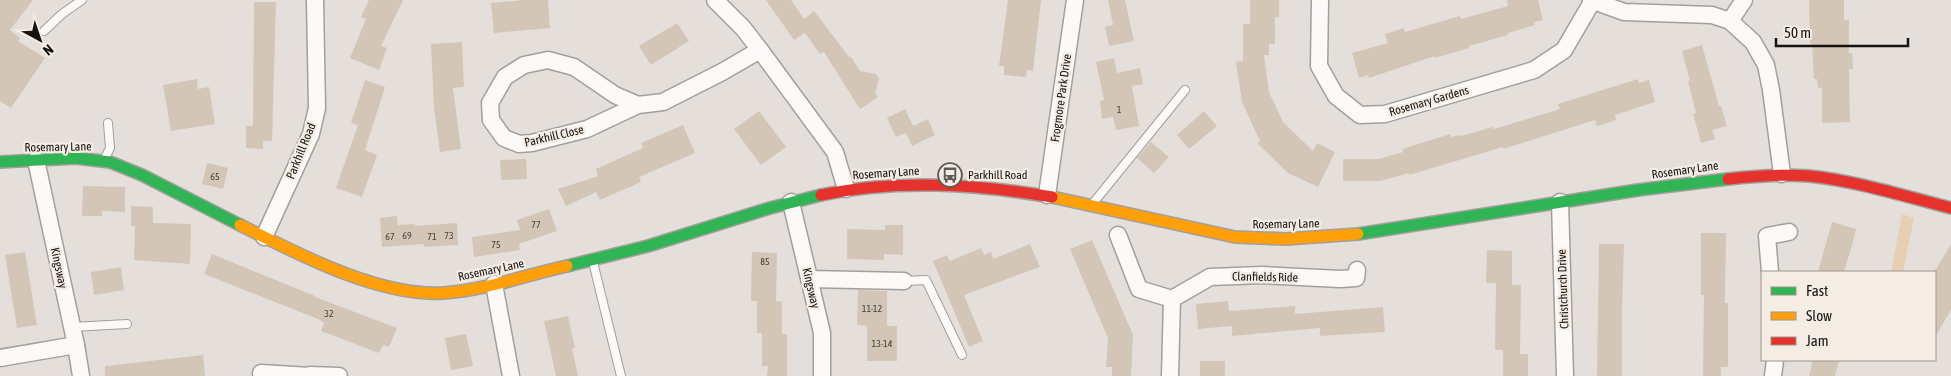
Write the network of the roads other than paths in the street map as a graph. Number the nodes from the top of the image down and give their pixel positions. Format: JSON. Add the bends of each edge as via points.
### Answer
{"nodes":[{"id":1,"x":82,"y":0,"type":"edge"},
{"id":2,"x":315,"y":0,"type":"edge"},
{"id":3,"x":715,"y":0,"type":"edge"},
{"id":4,"x":1075,"y":0,"type":"edge"},
{"id":5,"x":1320,"y":0,"type":"edge"},
{"id":6,"x":1744,"y":0,"type":"edge"},
{"id":7,"x":1591,"y":1,"type":"edge"},
{"id":8,"x":1730,"y":21,"type":"junction"},
{"id":9,"x":44,"y":31,"type":"dead end"},
{"id":10,"x":760,"y":50,"type":"junction"},
{"id":11,"x":1185,"y":90,"type":"dead end"},
{"id":12,"x":638,"y":105,"type":"junction"},
{"id":13,"x":108,"y":123,"type":"dead end"},
{"id":14,"x":36,"y":160,"type":"junction"},
{"id":15,"x":104,"y":160,"type":"junction"},
{"id":16,"x":0,"y":162,"type":"edge"},
{"id":17,"x":1782,"y":174,"type":"junction"},
{"id":18,"x":846,"y":189,"type":"junction"},
{"id":19,"x":1048,"y":196,"type":"junction"},
{"id":20,"x":790,"y":202,"type":"junction"},
{"id":21,"x":1560,"y":202,"type":"junction"},
{"id":22,"x":1091,"y":206,"type":"junction"},
{"id":23,"x":1951,"y":208,"type":"edge"},
{"id":24,"x":1789,"y":232,"type":"dead end"},
{"id":25,"x":1118,"y":235,"type":"dead end"},
{"id":26,"x":264,"y":237,"type":"junction"},
{"id":27,"x":593,"y":260,"type":"junction"},
{"id":28,"x":1357,"y":270,"type":"dead end"},
{"id":29,"x":1770,"y":271,"type":"edge"},
{"id":30,"x":809,"y":279,"type":"junction"},
{"id":31,"x":904,"y":281,"type":"joint"},
{"id":32,"x":494,"y":284,"type":"junction"},
{"id":33,"x":1172,"y":299,"type":"junction"},
{"id":34,"x":127,"y":324,"type":"dead end"},
{"id":35,"x":72,"y":327,"type":"junction"},
{"id":36,"x":76,"y":345,"type":"junction"},
{"id":37,"x":962,"y":356,"type":"dead end"},
{"id":38,"x":0,"y":358,"type":"edge"},
{"id":39,"x":1775,"y":361,"type":"edge"},
{"id":40,"x":261,"y":373,"type":"dead end"},
{"id":41,"x":81,"y":376,"type":"edge"},
{"id":42,"x":310,"y":376,"type":"edge"},
{"id":43,"x":339,"y":376,"type":"edge"},
{"id":44,"x":511,"y":376,"type":"edge"},
{"id":45,"x":621,"y":376,"type":"edge"},
{"id":46,"x":822,"y":376,"type":"edge"},
{"id":47,"x":1170,"y":376,"type":"edge"},
{"id":48,"x":1565,"y":376,"type":"edge"},
{"id":49,"x":1773,"y":376,"type":"edge"}],
"edges":[{"from":1,"to":9,"type":"lane"},
{"from":2,"to":26,"type":"street","name":"Parkhill Road","via":[[317,108],[311,134]]},
{"from":3,"to":10,"type":"street"},
{"from":4,"to":19,"type":"street","name":"Frogmore Park Drive"},
{"from":5,"to":7,"type":"street","name":"Rosemary Gardens","via":[[1319,66],[1336,96],[1360,114],[1385,114],[1534,70],[1564,50]]},
{"from":6,"to":8,"type":"street"},
{"from":7,"to":8,"type":"street","name":"Rosemary Gardens","via":[[1624,12],[1712,15]]},
{"from":8,"to":17,"type":"street","name":"Rosemary Gardens","via":[[1753,42],[1766,65]]},
{"from":10,"to":12,"type":"street","name":"Parkhill Close","via":[[663,102]]},
{"from":10,"to":18,"type":"street","via":[[835,152]]},
{"from":11,"to":22,"type":"lane"},
{"from":12,"to":12,"type":"street","name":"Parkhill Close","via":[[615,95],[574,67],[548,60],[524,64],[505,77],[490,103],[491,120],[495,126],[504,138],[519,144],[587,129]]},
{"from":13,"to":15,"type":"lane","via":[[110,148]]},
{"from":14,"to":15,"type":"street","name":"Rosemary Lane"},
{"from":14,"to":16,"type":"street","name":"Rosemary Lane"},
{"from":14,"to":35,"type":"street","name":"Kingsway"},
{"from":15,"to":26,"type":"street","name":"Rosemary Lane"},
{"from":17,"to":21,"type":"street","name":"Rosemary Lane","via":[[1722,178]]},
{"from":17,"to":23,"type":"street","name":"Rosemary Lane","via":[[1860,184]]},
{"from":18,"to":19,"type":"street","name":"Rosemary Lane","via":[[927,184]]},
{"from":18,"to":20,"type":"street","name":"Rosemary Lane"},
{"from":19,"to":22,"type":"street","name":"Rosemary Lane"},
{"from":20,"to":27,"type":"street","name":"Rosemary Lane","via":[[679,238]]},
{"from":20,"to":30,"type":"street","name":"Kingsway"},
{"from":21,"to":22,"type":"street","name":"Rosemary Lane","via":[[1355,234],[1273,240],[1241,238]]},
{"from":21,"to":48,"type":"street","name":"Christchurch Drive"},
{"from":24,"to":29,"type":"street","via":[[1767,236]]},
{"from":25,"to":33,"type":"street","via":[[1139,289]]},
{"from":26,"to":32,"type":"street","name":"Rosemary Lane","via":[[332,268],[392,288],[431,293]]},
{"from":27,"to":32,"type":"street","name":"Rosemary Lane"},
{"from":27,"to":45,"type":"lane"},
{"from":28,"to":33,"type":"street","name":"Clanfields Ride","via":[[1356,278],[1340,279],[1262,275],[1210,277]]},
{"from":30,"to":31,"type":"street"},
{"from":30,"to":46,"type":"street","name":"Kingsway","via":[[822,333]]},
{"from":31,"to":37,"type":"lane","via":[[926,280]]},
{"from":32,"to":44,"type":"street"},
{"from":33,"to":47,"type":"street"},
{"from":34,"to":35,"type":"lane"},
{"from":35,"to":36,"type":"street","name":"Kingsway"},
{"from":36,"to":38,"type":"street"},
{"from":36,"to":41,"type":"street","name":"Kingsway"},
{"from":39,"to":49,"type":"street"},
{"from":40,"to":42,"type":"street"},
{"from":42,"to":43,"type":"street"}]}
